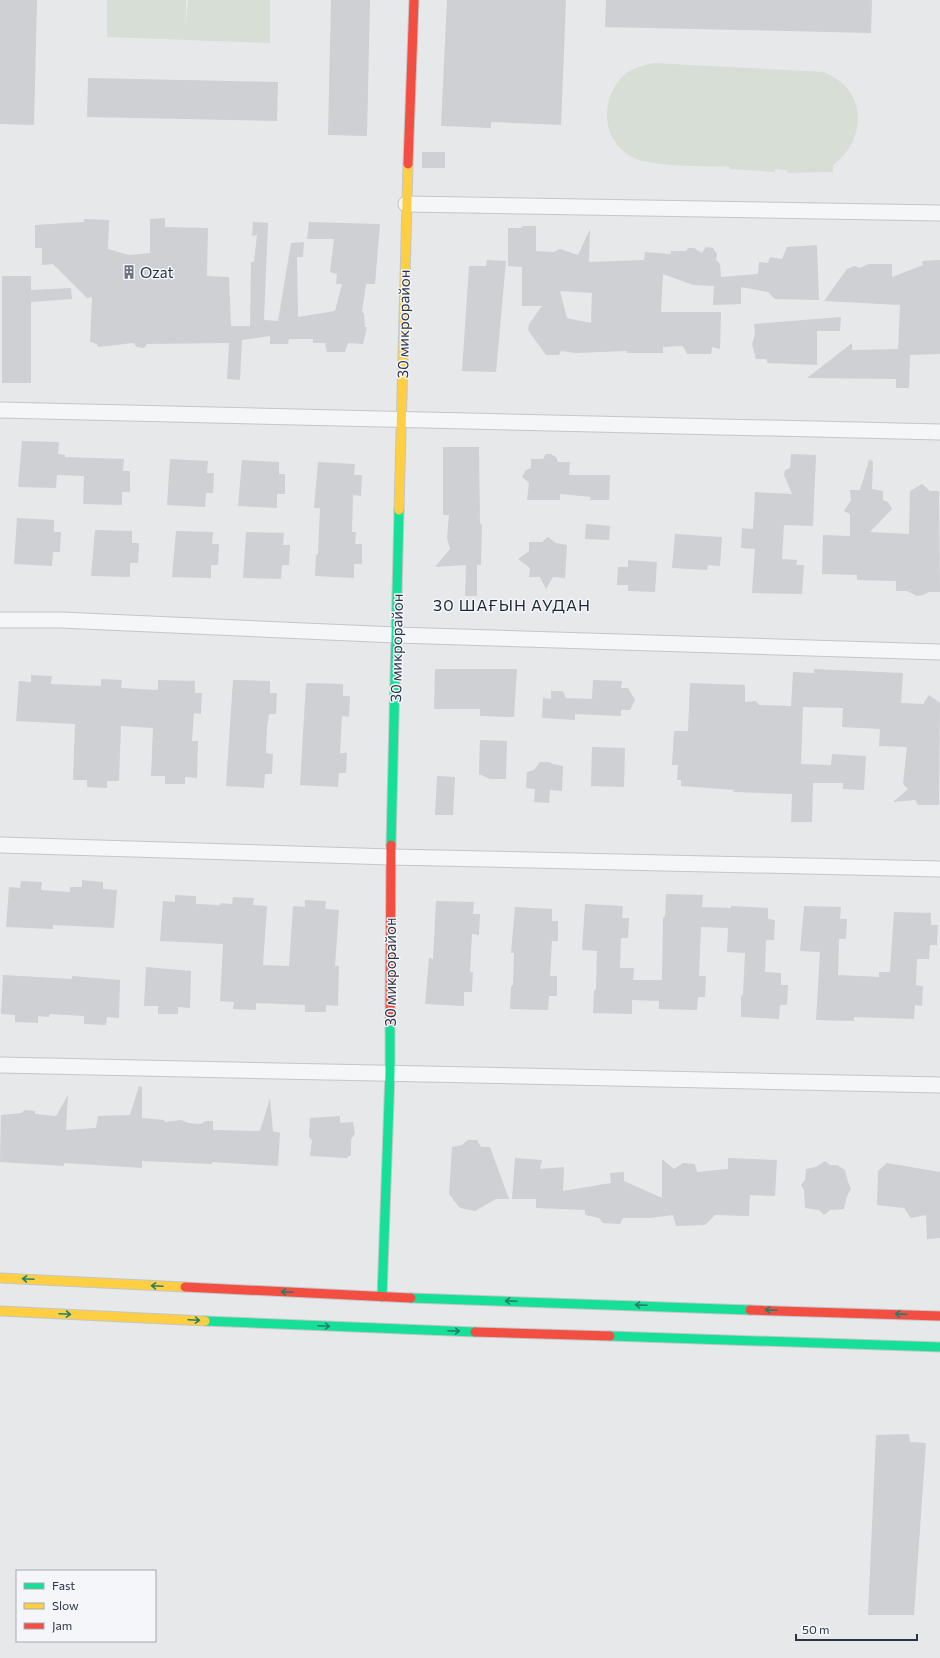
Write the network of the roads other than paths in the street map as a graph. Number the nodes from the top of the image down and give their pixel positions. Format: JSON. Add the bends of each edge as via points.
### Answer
{"nodes":[{"id":1,"x":414,"y":0,"type":"edge"},
{"id":2,"x":406,"y":204,"type":"junction"},
{"id":3,"x":940,"y":214,"type":"edge"},
{"id":4,"x":0,"y":410,"type":"edge"},
{"id":5,"x":401,"y":420,"type":"junction"},
{"id":6,"x":940,"y":432,"type":"edge"},
{"id":7,"x":0,"y":620,"type":"edge"},
{"id":8,"x":396,"y":635,"type":"junction"},
{"id":9,"x":940,"y":652,"type":"edge"},
{"id":10,"x":0,"y":845,"type":"edge"},
{"id":11,"x":390,"y":857,"type":"junction"},
{"id":12,"x":940,"y":869,"type":"edge"},
{"id":13,"x":0,"y":1065,"type":"edge"},
{"id":14,"x":390,"y":1073,"type":"junction"},
{"id":15,"x":940,"y":1085,"type":"edge"},
{"id":16,"x":0,"y":1278,"type":"edge"},
{"id":17,"x":382,"y":1297,"type":"junction"},
{"id":18,"x":0,"y":1311,"type":"edge"},
{"id":19,"x":940,"y":1316,"type":"edge"},
{"id":20,"x":940,"y":1347,"type":"edge"}],
"edges":[{"from":1,"to":2,"type":"main road","name":"30 микрорайон"},
{"from":2,"to":3,"type":"street"},
{"from":2,"to":5,"type":"main road","name":"30 микрорайон"},
{"from":4,"to":5,"type":"street"},
{"from":5,"to":6,"type":"street"},
{"from":5,"to":8,"type":"main road","name":"30 микрорайон"},
{"from":7,"to":8,"type":"street","via":[[61,620]]},
{"from":8,"to":9,"type":"street"},
{"from":8,"to":11,"type":"main road","name":"30 микрорайон"},
{"from":10,"to":11,"type":"street"},
{"from":11,"to":12,"type":"street"},
{"from":11,"to":14,"type":"main road","name":"30 микрорайон"},
{"from":13,"to":14,"type":"street"},
{"from":14,"to":15,"type":"street"},
{"from":14,"to":17,"type":"main road","name":"30 микрорайон"},
{"from":17,"to":16,"type":"main road","one_way":true},
{"from":19,"to":17,"type":"main road","one_way":true},
{"from":18,"to":20,"type":"main road","one_way":true,"via":[[389,1329]]}]}
